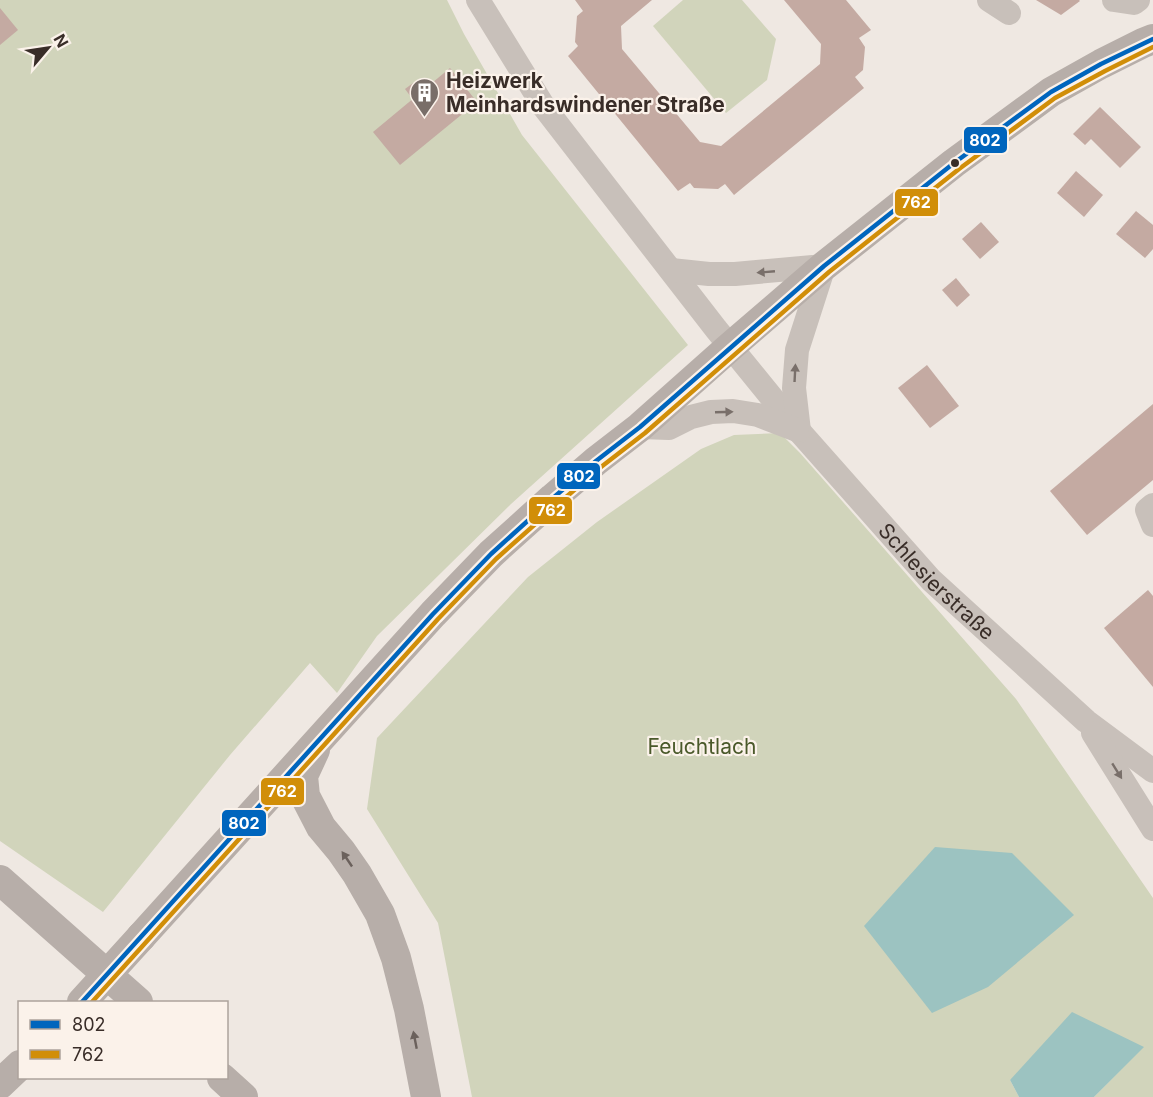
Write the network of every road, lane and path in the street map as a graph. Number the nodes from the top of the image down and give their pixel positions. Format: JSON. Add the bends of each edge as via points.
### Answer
{"nodes":[{"id":1,"x":478,"y":0,"type":"edge"},
{"id":2,"x":988,"y":0,"type":"edge"},
{"id":3,"x":1009,"y":13,"type":"dead end"},
{"id":4,"x":1150,"y":47,"type":"edge"},
{"id":5,"x":824,"y":267,"type":"junction"},
{"id":6,"x":671,"y":270,"type":"junction"},
{"id":7,"x":730,"y":347,"type":"junction"},
{"id":8,"x":640,"y":427,"type":"junction"},
{"id":9,"x":799,"y":431,"type":"junction"},
{"id":10,"x":1153,"y":505,"type":"edge"},
{"id":11,"x":1153,"y":525,"type":"edge"},
{"id":12,"x":1086,"y":721,"type":"junction"},
{"id":13,"x":320,"y":738,"type":"junction"},
{"id":14,"x":1153,"y":771,"type":"edge"},
{"id":15,"x":1153,"y":829,"type":"edge"},
{"id":16,"x":0,"y":880,"type":"edge"},
{"id":17,"x":83,"y":1001,"type":"edge"},
{"id":18,"x":137,"y":1001,"type":"edge"},
{"id":19,"x":18,"y":1067,"type":"edge"},
{"id":20,"x":18,"y":1079,"type":"edge"},
{"id":21,"x":224,"y":1079,"type":"edge"},
{"id":22,"x":0,"y":1084,"type":"edge"},
{"id":23,"x":3,"y":1097,"type":"edge"},
{"id":24,"x":243,"y":1097,"type":"edge"},
{"id":25,"x":426,"y":1097,"type":"edge"}],
"edges":[{"from":1,"to":6,"type":"street","name":"Schlesierstraße","via":[[543,107]]},
{"from":2,"to":3,"type":"street"},
{"from":4,"to":5,"type":"main road","via":[[1101,64],[1051,92]]},
{"from":5,"to":6,"type":"street","one_way":true,"via":[[735,274]]},
{"from":5,"to":7,"type":"main road"},
{"from":9,"to":5,"type":"street","one_way":true,"via":[[797,350]]},
{"from":6,"to":7,"type":"street","name":"Schlesierstraße"},
{"from":7,"to":8,"type":"main road"},
{"from":7,"to":9,"type":"street","name":"Schlesierstraße"},
{"from":8,"to":9,"type":"street","name":"Schlesierstraße","one_way":true,"via":[[669,428],[691,417],[733,411],[758,415]]},
{"from":8,"to":13,"type":"main road","via":[[491,554]]},
{"from":9,"to":12,"type":"street","name":"Schlesierstraße","via":[[931,580]]},
{"from":10,"to":11,"type":"street","via":[[1147,510]]},
{"from":12,"to":14,"type":"street","name":"Schlesierstraße"},
{"from":12,"to":15,"type":"street","name":"Schlesierstraße","one_way":true},
{"from":13,"to":17,"type":"main road","bridge":true},
{"from":25,"to":13,"type":"main road","one_way":true,"via":[[409,1008],[380,914],[304,796],[303,776]]},
{"from":16,"to":18,"type":"main road"},
{"from":19,"to":22,"type":"main road"},
{"from":20,"to":23,"type":"main road"},
{"from":21,"to":24,"type":"main road"}]}
